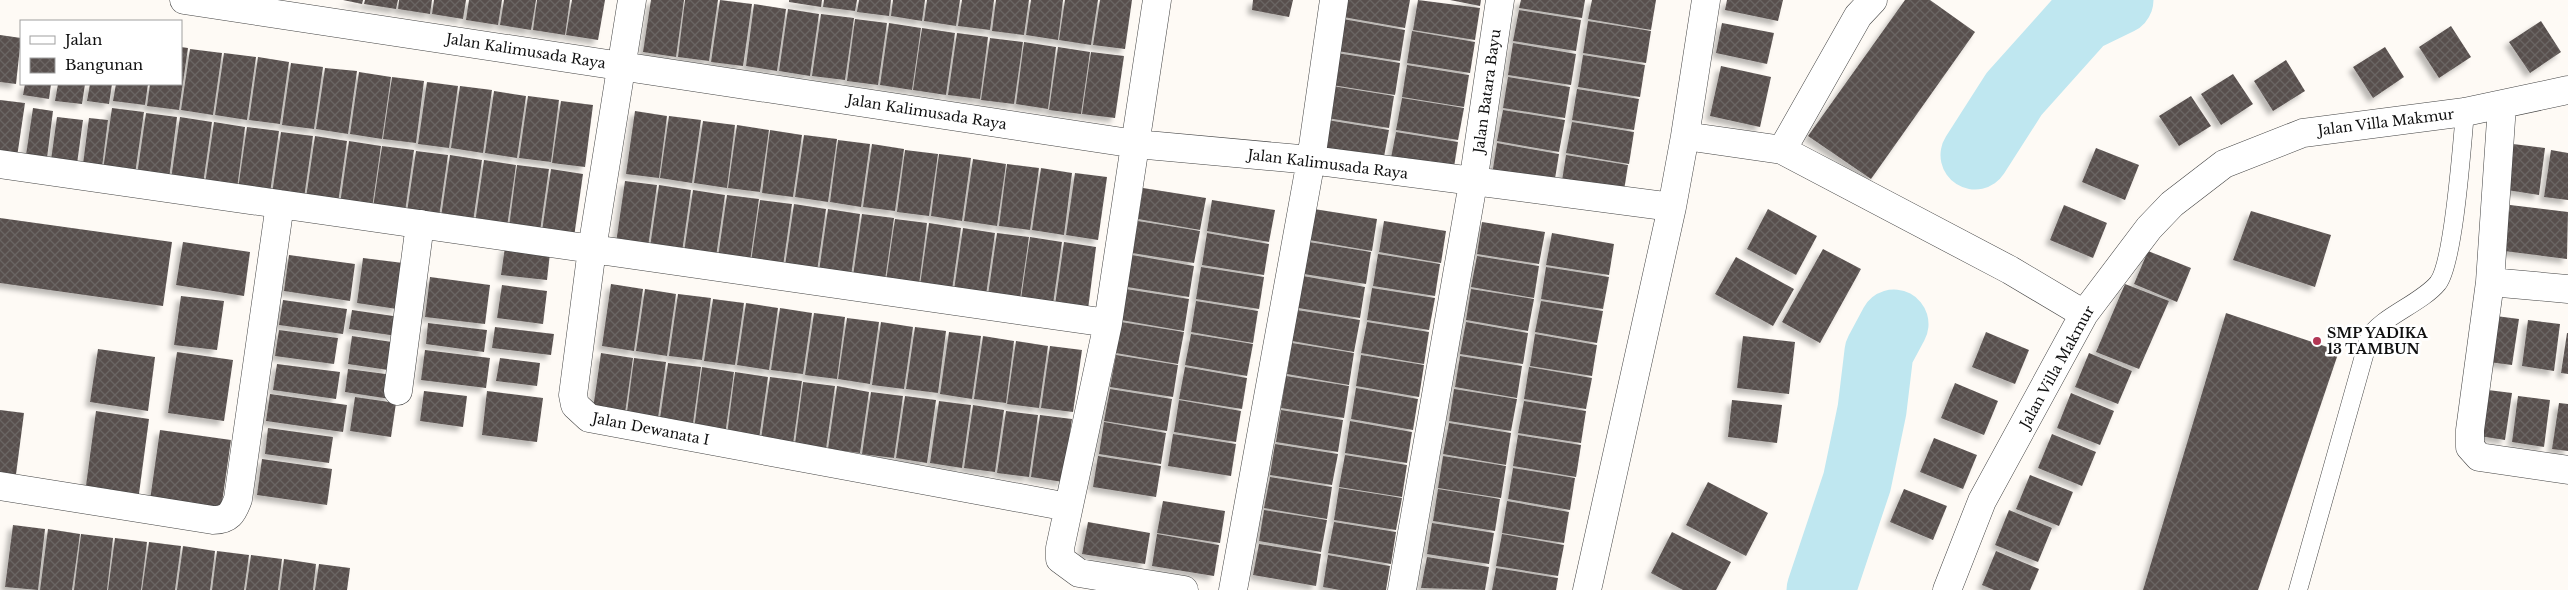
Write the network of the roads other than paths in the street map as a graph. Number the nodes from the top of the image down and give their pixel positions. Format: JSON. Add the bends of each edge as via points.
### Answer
{"nodes":[{"id":1,"x":184,"y":0,"type":"edge"},
{"id":2,"x":632,"y":0,"type":"edge"},
{"id":3,"x":1157,"y":0,"type":"edge"},
{"id":4,"x":1334,"y":0,"type":"edge"},
{"id":5,"x":1500,"y":0,"type":"edge"},
{"id":6,"x":1706,"y":0,"type":"edge"},
{"id":7,"x":1873,"y":0,"type":"edge"},
{"id":8,"x":622,"y":66,"type":"junction"},
{"id":9,"x":2565,"y":93,"type":"edge"},
{"id":10,"x":2502,"y":105,"type":"junction"},
{"id":11,"x":2465,"y":112,"type":"junction"},
{"id":12,"x":1685,"y":136,"type":"junction"},
{"id":13,"x":1136,"y":144,"type":"junction"},
{"id":14,"x":1782,"y":150,"type":"junction"},
{"id":15,"x":1311,"y":160,"type":"junction"},
{"id":16,"x":0,"y":164,"type":"edge"},
{"id":17,"x":1473,"y":183,"type":"junction"},
{"id":18,"x":280,"y":204,"type":"junction"},
{"id":19,"x":1672,"y":207,"type":"junction"},
{"id":20,"x":420,"y":224,"type":"junction"},
{"id":21,"x":592,"y":249,"type":"junction"},
{"id":22,"x":2490,"y":282,"type":"junction"},
{"id":23,"x":2568,"y":290,"type":"edge"},
{"id":24,"x":2084,"y":314,"type":"junction"},
{"id":25,"x":1108,"y":323,"type":"junction"},
{"id":26,"x":398,"y":391,"type":"dead end"},
{"id":27,"x":2568,"y":470,"type":"edge"},
{"id":28,"x":0,"y":486,"type":"edge"},
{"id":29,"x":1068,"y":507,"type":"junction"},
{"id":30,"x":1184,"y":590,"type":"edge"},
{"id":31,"x":1233,"y":590,"type":"edge"},
{"id":32,"x":1402,"y":590,"type":"edge"},
{"id":33,"x":1587,"y":590,"type":"edge"},
{"id":34,"x":1946,"y":590,"type":"edge"},
{"id":35,"x":2298,"y":590,"type":"edge"}],
"edges":[{"from":1,"to":8,"type":"street","name":"Jalan Kalimusada Raya"},
{"from":2,"to":8,"type":"street","name":"Jalan Dewanata I"},
{"from":3,"to":13,"type":"street"},
{"from":4,"to":15,"type":"street"},
{"from":5,"to":17,"type":"street","name":"Jalan Batara Bayu"},
{"from":6,"to":12,"type":"street"},
{"from":7,"to":14,"type":"street","via":[[1858,16]]},
{"from":8,"to":13,"type":"street","name":"Jalan Kalimusada Raya"},
{"from":8,"to":21,"type":"street","name":"Jalan Dewanata I"},
{"from":9,"to":10,"type":"street","name":"Jalan Villa Makmur"},
{"from":10,"to":11,"type":"street","name":"Jalan Villa Makmur"},
{"from":10,"to":22,"type":"street"},
{"from":11,"to":24,"type":"street","name":"Jalan Villa Makmur","via":[[2303,133],[2224,164],[2172,204],[2149,228]]},
{"from":11,"to":35,"type":"lane","via":[[2448,255],[2439,282],[2375,330],[2370,338]]},
{"from":12,"to":14,"type":"street"},
{"from":12,"to":19,"type":"street"},
{"from":13,"to":15,"type":"street","name":"Jalan Kalimusada Raya"},
{"from":13,"to":25,"type":"street"},
{"from":14,"to":24,"type":"street","via":[[2010,270]]},
{"from":15,"to":17,"type":"street","name":"Jalan Kalimusada Raya"},
{"from":15,"to":31,"type":"street"},
{"from":16,"to":18,"type":"street"},
{"from":17,"to":19,"type":"street","name":"Jalan Kalimusada Raya"},
{"from":17,"to":32,"type":"street","name":"Jalan Batara Bayu"},
{"from":18,"to":20,"type":"street"},
{"from":18,"to":28,"type":"street","via":[[238,499],[233,513],[223,520],[213,520]]},
{"from":19,"to":33,"type":"street"},
{"from":20,"to":21,"type":"street"},
{"from":20,"to":26,"type":"street"},
{"from":21,"to":25,"type":"street"},
{"from":21,"to":29,"type":"street","name":"Jalan Dewanata I","via":[[573,395],[575,406],[589,418]]},
{"from":22,"to":23,"type":"street"},
{"from":22,"to":27,"type":"street","via":[[2470,447],[2479,457]]},
{"from":24,"to":34,"type":"street","name":"Jalan Villa Makmur","via":[[1982,501]]},
{"from":25,"to":29,"type":"street"},
{"from":29,"to":30,"type":"street","via":[[1060,548],[1060,559],[1067,566],[1079,573]]}]}
